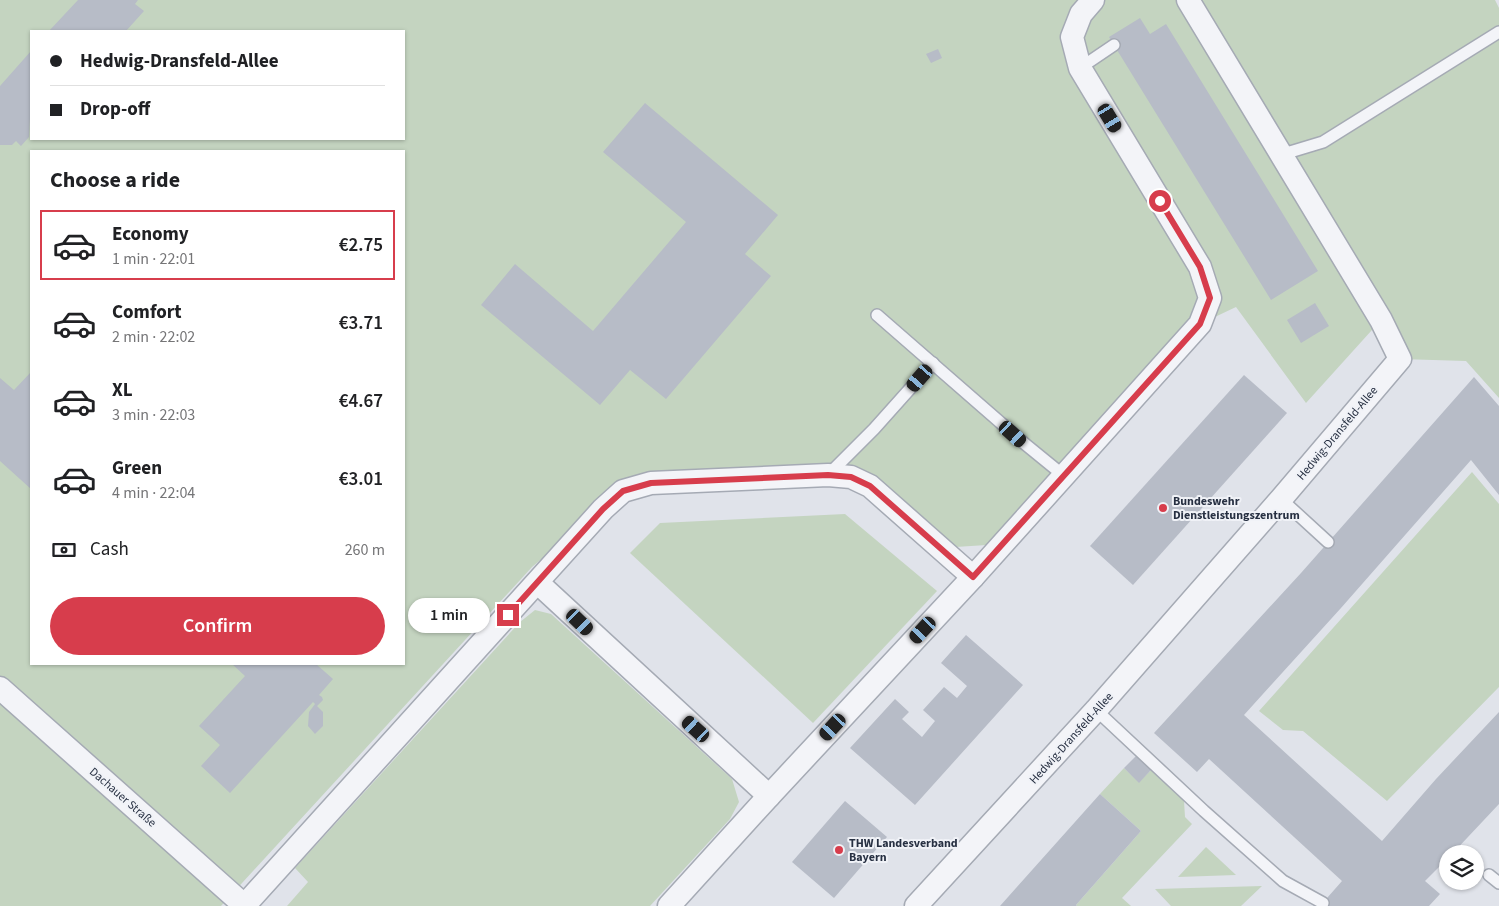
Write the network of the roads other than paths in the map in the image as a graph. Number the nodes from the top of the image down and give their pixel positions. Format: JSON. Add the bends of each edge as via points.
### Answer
{"nodes":[{"id":1,"x":1093,"y":0,"type":"edge"},
{"id":2,"x":1188,"y":0,"type":"edge"},
{"id":3,"x":1499,"y":32,"type":"edge"},
{"id":4,"x":1114,"y":44,"type":"dead end"},
{"id":5,"x":1080,"y":68,"type":"junction"},
{"id":6,"x":1280,"y":156,"type":"junction"},
{"id":7,"x":877,"y":315,"type":"dead end"},
{"id":8,"x":933,"y":364,"type":"junction"},
{"id":9,"x":828,"y":475,"type":"junction"},
{"id":10,"x":1063,"y":475,"type":"junction"},
{"id":11,"x":1281,"y":499,"type":"junction"},
{"id":12,"x":1328,"y":542,"type":"dead end"},
{"id":13,"x":973,"y":577,"type":"junction"},
{"id":14,"x":538,"y":583,"type":"junction"},
{"id":15,"x":0,"y":688,"type":"edge"},
{"id":16,"x":1096,"y":710,"type":"junction"},
{"id":17,"x":769,"y":796,"type":"junction"},
{"id":18,"x":1489,"y":875,"type":"dead end"},
{"id":19,"x":1499,"y":883,"type":"edge"},
{"id":20,"x":1323,"y":903,"type":"dead end"},
{"id":21,"x":244,"y":906,"type":"edge"},
{"id":22,"x":669,"y":906,"type":"edge"},
{"id":23,"x":916,"y":906,"type":"edge"}],
"edges":[{"from":1,"to":5,"type":"street","via":[[1081,14],[1072,37]]},
{"from":2,"to":6,"type":"street","name":"Hedwig-Dransfeld-Allee"},
{"from":3,"to":6,"type":"lane","via":[[1323,142]]},
{"from":4,"to":5,"type":"lane"},
{"from":5,"to":10,"type":"street","via":[[1200,267],[1210,298],[1197,328]]},
{"from":6,"to":11,"type":"street","name":"Hedwig-Dransfeld-Allee","via":[[1381,320],[1400,359]]},
{"from":7,"to":8,"type":"lane"},
{"from":8,"to":9,"type":"lane"},
{"from":8,"to":10,"type":"lane"},
{"from":9,"to":13,"type":"street","via":[[851,477],[870,486]]},
{"from":9,"to":14,"type":"street","via":[[651,483],[623,491]]},
{"from":10,"to":13,"type":"street"},
{"from":11,"to":12,"type":"lane"},
{"from":11,"to":16,"type":"street","name":"Hedwig-Dransfeld-Allee"},
{"from":13,"to":17,"type":"street"},
{"from":14,"to":17,"type":"street"},
{"from":14,"to":21,"type":"street"},
{"from":15,"to":21,"type":"street","name":"Dachauer Straße"},
{"from":16,"to":20,"type":"lane","via":[[1283,880]]},
{"from":16,"to":23,"type":"street","name":"Hedwig-Dransfeld-Allee"},
{"from":17,"to":22,"type":"street"},
{"from":18,"to":19,"type":"lane"}]}
